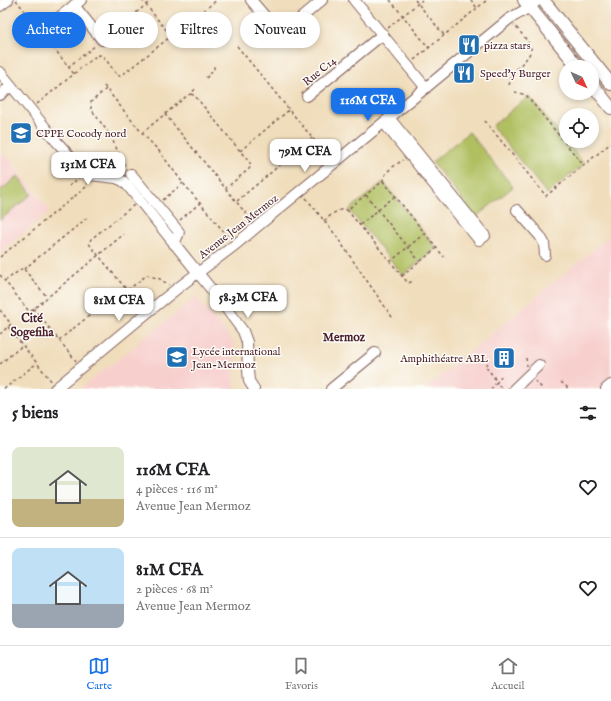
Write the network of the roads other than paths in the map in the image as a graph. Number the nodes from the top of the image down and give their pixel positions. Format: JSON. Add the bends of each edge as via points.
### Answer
{"nodes":[{"id":1,"x":8,"y":0,"type":"edge"},
{"id":2,"x":251,"y":0,"type":"edge"},
{"id":3,"x":322,"y":0,"type":"edge"},
{"id":4,"x":354,"y":0,"type":"edge"},
{"id":5,"x":543,"y":0,"type":"edge"},
{"id":6,"x":529,"y":2,"type":"edge"},
{"id":7,"x":77,"y":3,"type":"edge"},
{"id":8,"x":0,"y":6,"type":"edge"},
{"id":9,"x":66,"y":12,"type":"edge"},
{"id":10,"x":94,"y":28,"type":"edge"},
{"id":11,"x":382,"y":34,"type":"junction"},
{"id":12,"x":573,"y":60,"type":"edge"},
{"id":13,"x":0,"y":72,"type":"edge"},
{"id":14,"x":611,"y":84,"type":"edge"},
{"id":15,"x":11,"y":86,"type":"junction"},
{"id":16,"x":426,"y":88,"type":"junction"},
{"id":17,"x":599,"y":93,"type":"edge"},
{"id":18,"x":0,"y":95,"type":"edge"},
{"id":19,"x":307,"y":96,"type":"dead end"},
{"id":20,"x":611,"y":108,"type":"edge"},
{"id":21,"x":387,"y":121,"type":"junction"},
{"id":22,"x":131,"y":174,"type":"road end"},
{"id":23,"x":517,"y":210,"type":"dead end"},
{"id":24,"x":174,"y":244,"type":"junction"},
{"id":25,"x":545,"y":255,"type":"dead end"},
{"id":26,"x":198,"y":273,"type":"junction"},
{"id":27,"x":375,"y":353,"type":"dead end"},
{"id":28,"x":540,"y":365,"type":"dead end"},
{"id":29,"x":611,"y":385,"type":"edge"},
{"id":30,"x":56,"y":388,"type":"edge"},
{"id":31,"x":254,"y":389,"type":"edge"},
{"id":32,"x":331,"y":389,"type":"edge"},
{"id":33,"x":514,"y":389,"type":"edge"},
{"id":34,"x":606,"y":389,"type":"edge"}],
"edges":[{"from":1,"to":8,"type":"street"},
{"from":2,"to":3,"type":"street","via":[[274,27],[287,29]]},
{"from":4,"to":11,"type":"street"},
{"from":5,"to":14,"type":"main road"},
{"from":6,"to":12,"type":"main road"},
{"from":6,"to":16,"type":"street","name":"Avenue Jean Mermoz"},
{"from":7,"to":9,"type":"street"},
{"from":7,"to":10,"type":"street"},
{"from":11,"to":16,"type":"street"},
{"from":11,"to":19,"type":"street","name":"Rue C14"},
{"from":13,"to":15,"type":"street"},
{"from":15,"to":18,"type":"street"},
{"from":15,"to":24,"type":"street","via":[[87,174],[123,181]]},
{"from":16,"to":21,"type":"street","name":"Avenue Jean Mermoz"},
{"from":17,"to":20,"type":"main road"},
{"from":21,"to":21,"type":"street","via":[[482,238],[409,155]]},
{"from":21,"to":26,"type":"street","name":"Avenue Jean Mermoz"},
{"from":22,"to":24,"type":"street","via":[[179,233]]},
{"from":23,"to":25,"type":"street","via":[[540,236],[544,243]]},
{"from":24,"to":26,"type":"street"},
{"from":26,"to":30,"type":"street","name":"Avenue Jean Mermoz"},
{"from":26,"to":31,"type":"street","via":[[243,331],[247,342],[249,381]]},
{"from":27,"to":32,"type":"street"},
{"from":28,"to":33,"type":"street"},
{"from":29,"to":34,"type":"street"}]}
